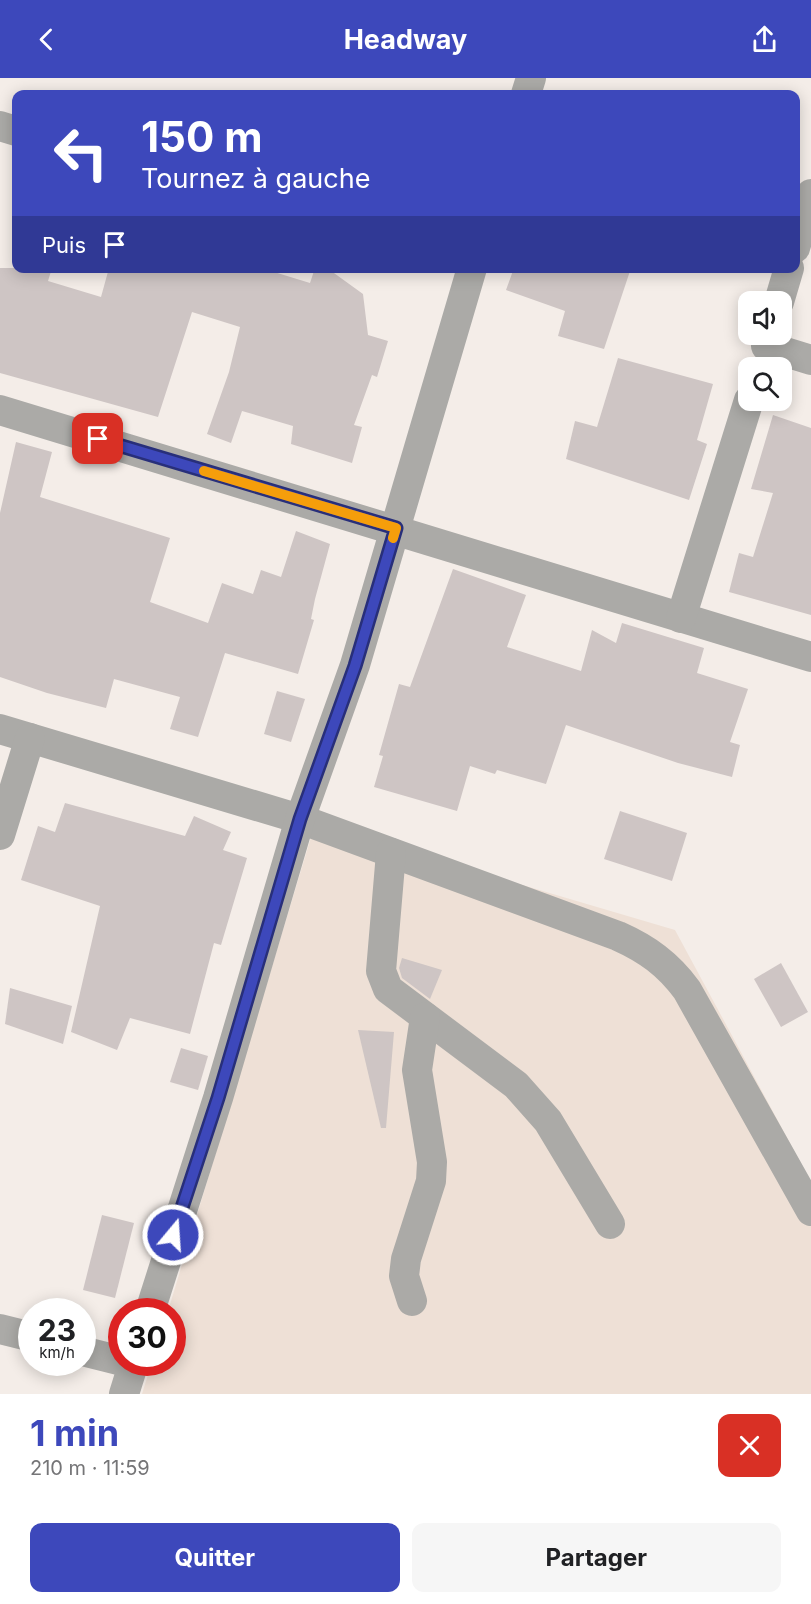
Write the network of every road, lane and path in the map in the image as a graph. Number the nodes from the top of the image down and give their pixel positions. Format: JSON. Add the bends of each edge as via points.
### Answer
{"nodes":[{"id":1,"x":811,"y":194,"type":"edge"},
{"id":2,"x":800,"y":231,"type":"edge"},
{"id":3,"x":470,"y":273,"type":"edge"},
{"id":4,"x":788,"y":273,"type":"edge"},
{"id":5,"x":782,"y":291,"type":"edge"},
{"id":6,"x":765,"y":349,"type":"edge"},
{"id":7,"x":811,"y":360,"type":"edge"},
{"id":8,"x":0,"y":410,"type":"edge"},
{"id":9,"x":746,"y":411,"type":"edge"},
{"id":10,"x":396,"y":528,"type":"junction"},
{"id":11,"x":681,"y":618,"type":"junction"},
{"id":12,"x":811,"y":657,"type":"edge"},
{"id":13,"x":0,"y":729,"type":"edge"},
{"id":14,"x":30,"y":738,"type":"junction"},
{"id":15,"x":300,"y":819,"type":"junction"},
{"id":16,"x":0,"y":835,"type":"edge"},
{"id":17,"x":391,"y":853,"type":"junction"},
{"id":18,"x":425,"y":1017,"type":"junction"},
{"id":19,"x":811,"y":1211,"type":"edge"},
{"id":20,"x":610,"y":1224,"type":"dead end"},
{"id":21,"x":154,"y":1298,"type":"edge"},
{"id":22,"x":412,"y":1301,"type":"dead end"},
{"id":23,"x":0,"y":1329,"type":"edge"},
{"id":24,"x":18,"y":1334,"type":"edge"},
{"id":25,"x":126,"y":1376,"type":"edge"},
{"id":26,"x":124,"y":1394,"type":"edge"}],
"edges":[{"from":1,"to":2,"type":"street"},
{"from":3,"to":10,"type":"street"},
{"from":4,"to":5,"type":"street"},
{"from":6,"to":7,"type":"street"},
{"from":8,"to":10,"type":"street"},
{"from":9,"to":11,"type":"street"},
{"from":10,"to":11,"type":"street"},
{"from":10,"to":15,"type":"street","via":[[355,666]]},
{"from":11,"to":12,"type":"street"},
{"from":13,"to":14,"type":"street"},
{"from":14,"to":15,"type":"street"},
{"from":14,"to":16,"type":"street"},
{"from":15,"to":17,"type":"street"},
{"from":15,"to":21,"type":"street"},
{"from":17,"to":18,"type":"street","via":[[381,971],[388,989]]},
{"from":17,"to":19,"type":"street","via":[[618,936],[662,961],[687,990]]},
{"from":18,"to":20,"type":"street","via":[[516,1085],[548,1121]]},
{"from":18,"to":22,"type":"street","via":[[417,1070],[432,1162],[431,1181],[405,1259],[404,1276]]},
{"from":23,"to":24,"type":"street"},
{"from":25,"to":26,"type":"street"}]}
